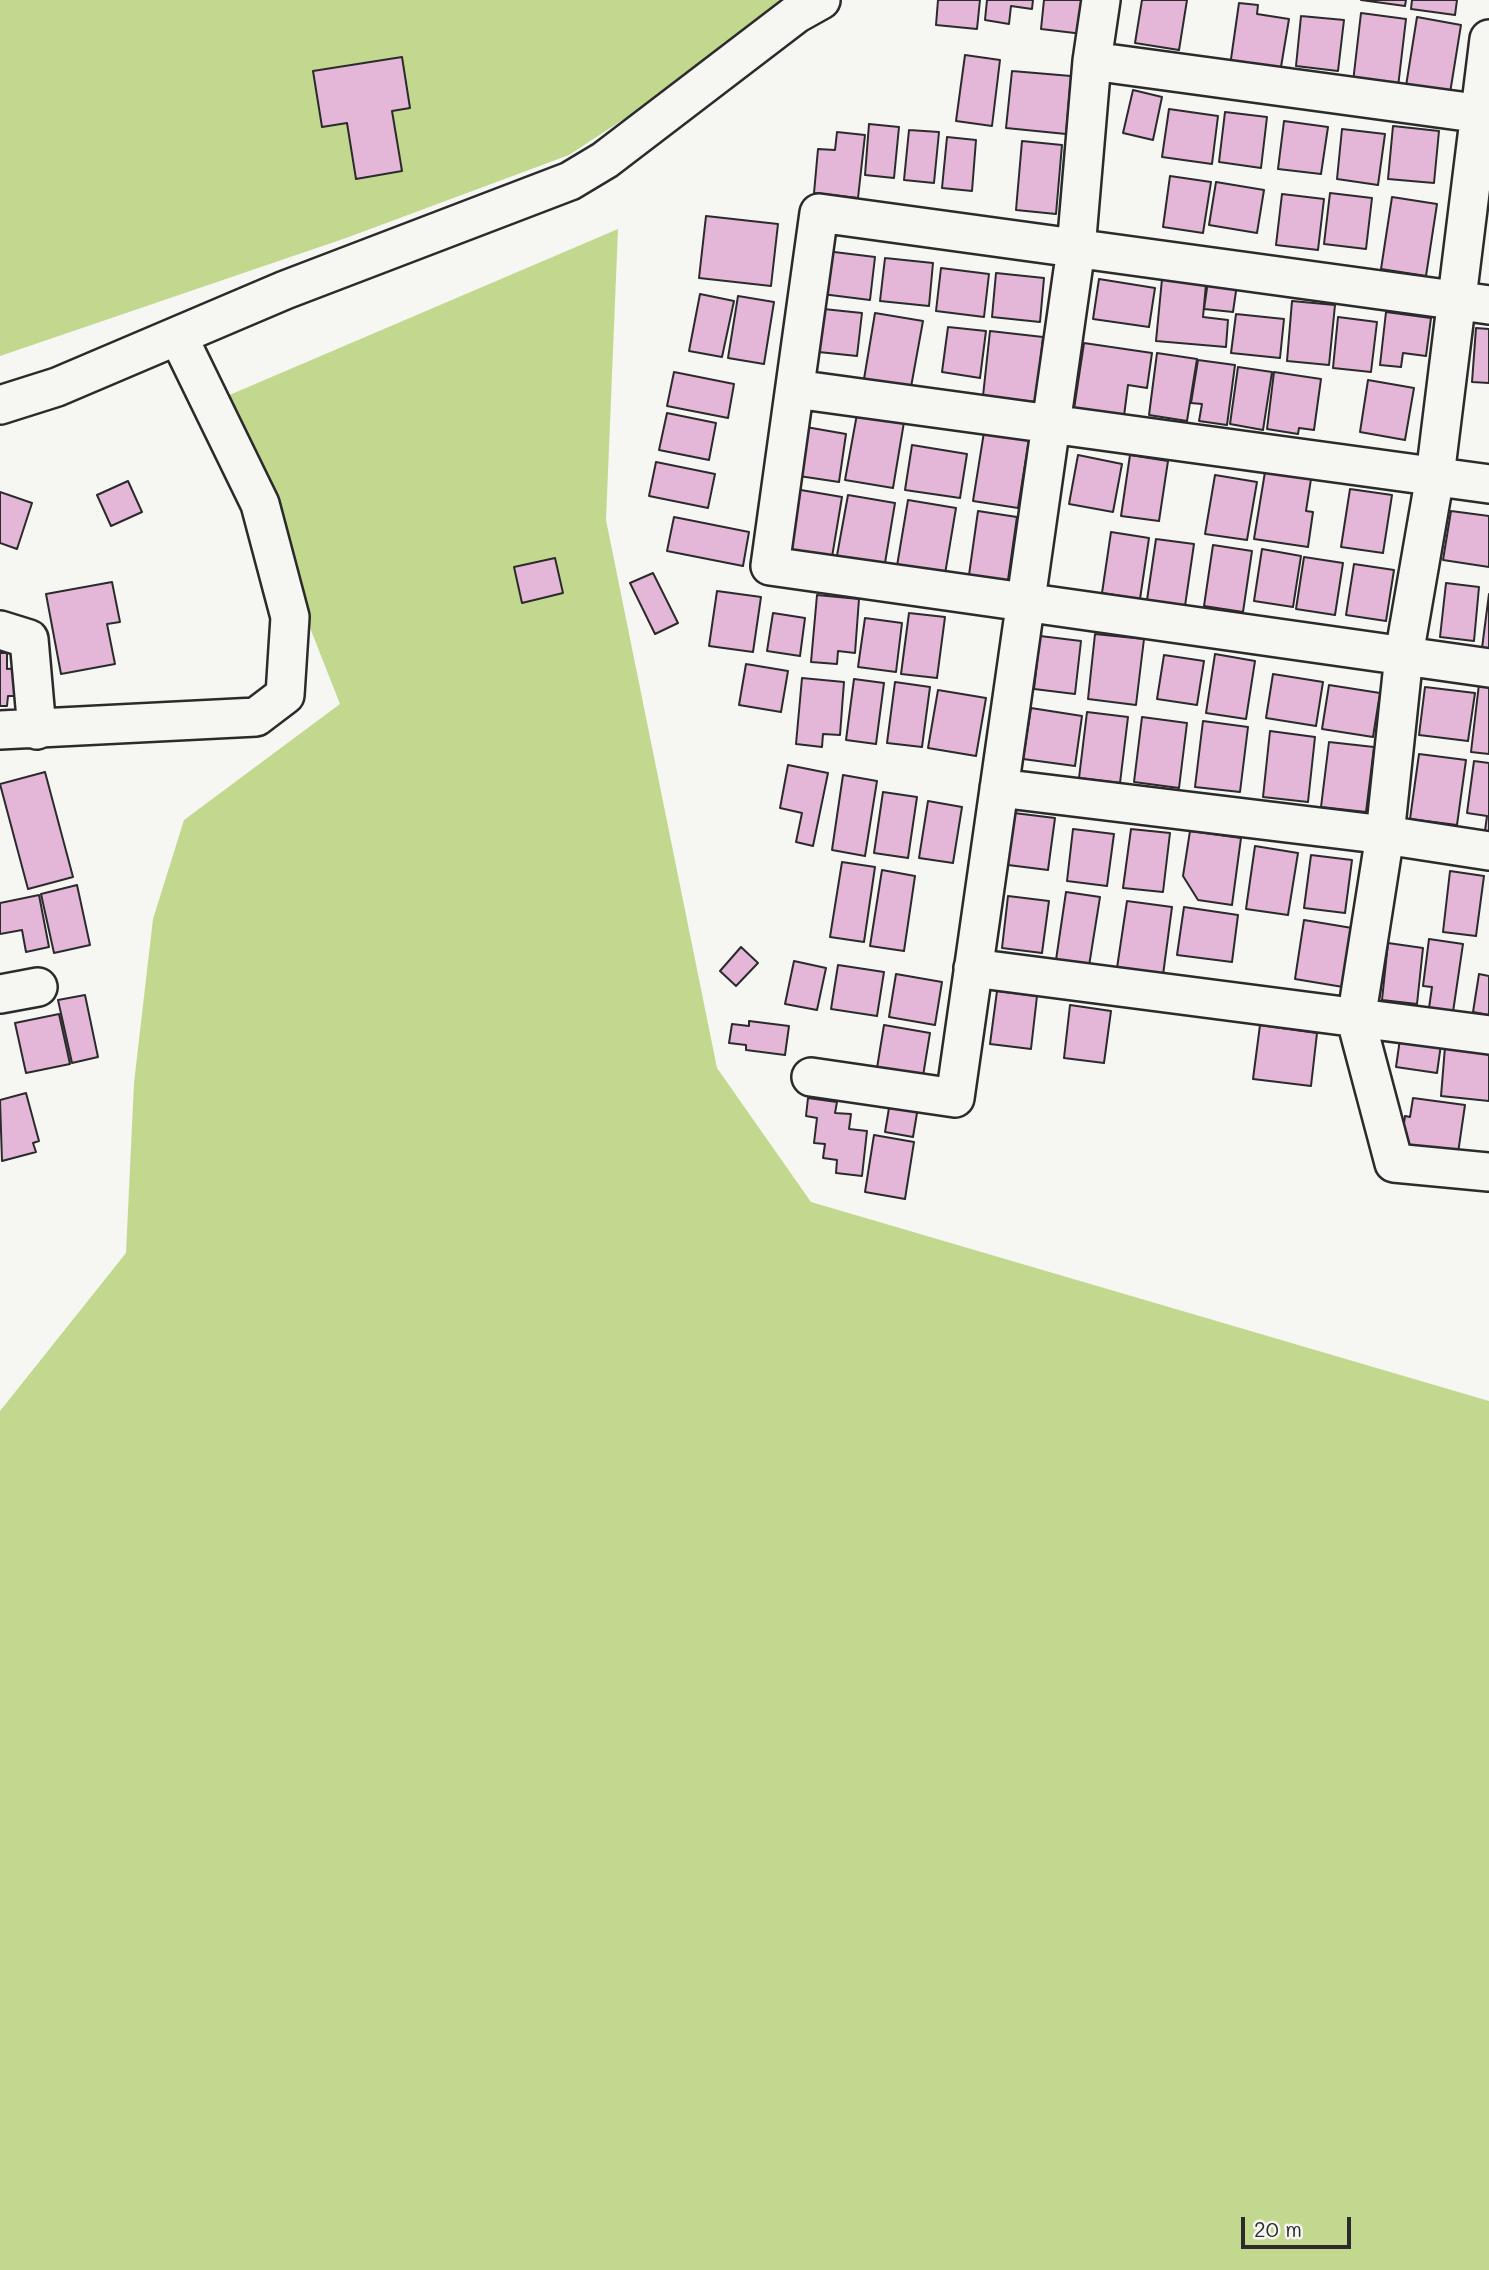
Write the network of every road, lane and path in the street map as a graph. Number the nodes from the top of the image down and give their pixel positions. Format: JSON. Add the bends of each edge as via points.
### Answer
{"nodes":[{"id":1,"x":821,"y":0,"type":"edge"},
{"id":2,"x":1101,"y":0,"type":"edge"},
{"id":3,"x":1489,"y":39,"type":"edge"},
{"id":4,"x":1092,"y":61,"type":"junction"},
{"id":5,"x":1484,"y":115,"type":"edge"},
{"id":6,"x":1076,"y":248,"type":"junction"},
{"id":7,"x":1472,"y":303,"type":"edge"},
{"id":8,"x":178,"y":336,"type":"junction"},
{"id":9,"x":795,"y":389,"type":"junction"},
{"id":10,"x":0,"y":405,"type":"edge"},
{"id":11,"x":1050,"y":424,"type":"junction"},
{"id":12,"x":1434,"y":476,"type":"junction"},
{"id":13,"x":1489,"y":484,"type":"edge"},
{"id":14,"x":1025,"y":604,"type":"junction"},
{"id":15,"x":0,"y":630,"type":"edge"},
{"id":16,"x":1404,"y":655,"type":"junction"},
{"id":17,"x":1489,"y":668,"type":"edge"},
{"id":18,"x":0,"y":730,"type":"edge"},
{"id":19,"x":37,"y":730,"type":"junction"},
{"id":20,"x":999,"y":788,"type":"junction"},
{"id":21,"x":1385,"y":835,"type":"junction"},
{"id":22,"x":1489,"y":851,"type":"edge"},
{"id":23,"x":973,"y":968,"type":"junction"},
{"id":24,"x":38,"y":986,"type":"dead end"},
{"id":25,"x":0,"y":994,"type":"edge"},
{"id":26,"x":1356,"y":1020,"type":"junction"},
{"id":27,"x":1489,"y":1035,"type":"edge"},
{"id":28,"x":811,"y":1077,"type":"dead end"},
{"id":29,"x":1489,"y":1172,"type":"edge"}],
"edges":[{"from":1,"to":8,"type":"street","via":[[796,13],[605,160],[570,181]]},
{"from":2,"to":4,"type":"street"},
{"from":3,"to":5,"type":"street"},
{"from":4,"to":5,"type":"street"},
{"from":4,"to":6,"type":"street"},
{"from":5,"to":7,"type":"street"},
{"from":6,"to":7,"type":"street"},
{"from":6,"to":9,"type":"street","via":[[819,213]]},
{"from":6,"to":11,"type":"street"},
{"from":7,"to":12,"type":"street"},
{"from":8,"to":10,"type":"street","via":[[57,387]]},
{"from":8,"to":19,"type":"street","via":[[260,504],[290,617],[285,695],[256,717]]},
{"from":9,"to":11,"type":"street"},
{"from":9,"to":14,"type":"street","via":[[770,566]]},
{"from":11,"to":12,"type":"street"},
{"from":11,"to":14,"type":"street"},
{"from":12,"to":13,"type":"street"},
{"from":12,"to":16,"type":"street"},
{"from":14,"to":16,"type":"street"},
{"from":14,"to":20,"type":"street"},
{"from":15,"to":19,"type":"street","via":[[29,639]]},
{"from":16,"to":17,"type":"street"},
{"from":16,"to":21,"type":"street"},
{"from":18,"to":19,"type":"street"},
{"from":20,"to":21,"type":"street"},
{"from":20,"to":23,"type":"street"},
{"from":21,"to":22,"type":"street"},
{"from":21,"to":26,"type":"street"},
{"from":23,"to":26,"type":"street"},
{"from":23,"to":28,"type":"street","via":[[955,1098]]},
{"from":24,"to":25,"type":"street"},
{"from":26,"to":27,"type":"street"},
{"from":26,"to":29,"type":"street","via":[[1394,1163]]}]}
